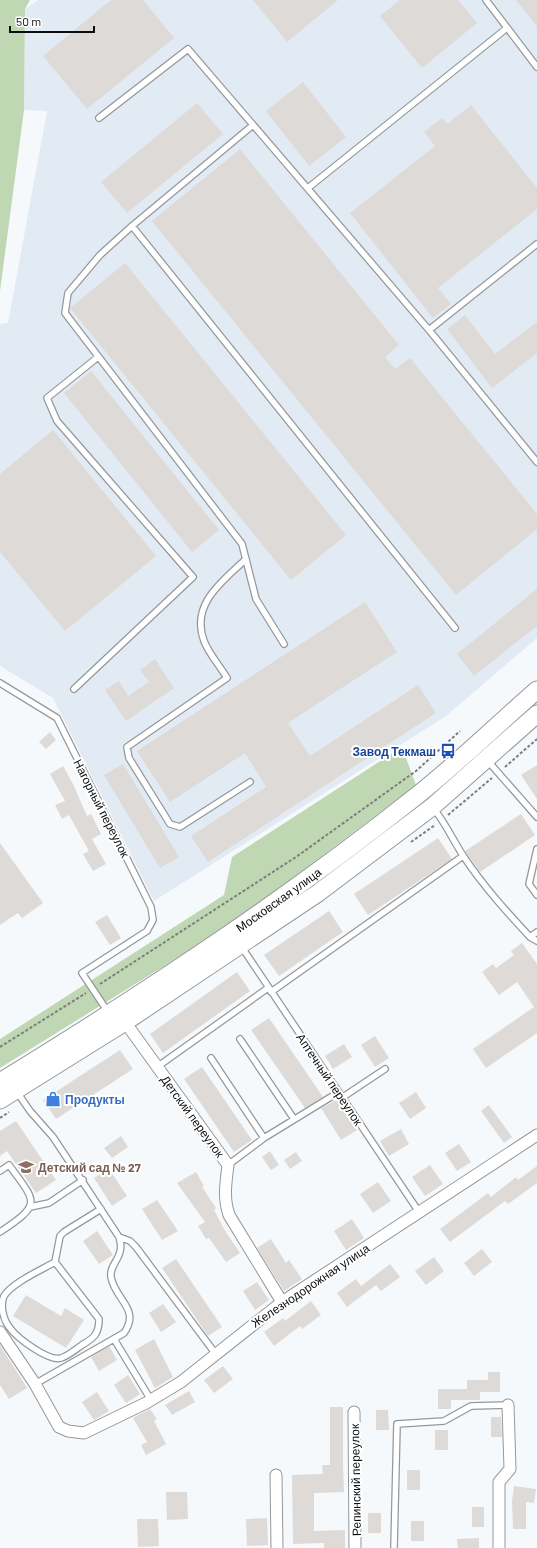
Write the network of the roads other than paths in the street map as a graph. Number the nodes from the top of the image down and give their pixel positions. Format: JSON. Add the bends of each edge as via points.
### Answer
{"nodes":[{"id":1,"x":486,"y":0,"type":"edge"},
{"id":2,"x":507,"y":28,"type":"junction"},
{"id":3,"x":537,"y":67,"type":"edge"},
{"id":4,"x":99,"y":118,"type":"dead end"},
{"id":5,"x":253,"y":125,"type":"junction"},
{"id":6,"x":308,"y":188,"type":"junction"},
{"id":7,"x":132,"y":226,"type":"junction"},
{"id":8,"x":537,"y":244,"type":"edge"},
{"id":9,"x":429,"y":330,"type":"junction"},
{"id":10,"x":98,"y":357,"type":"junction"},
{"id":11,"x":537,"y":462,"type":"edge"},
{"id":12,"x":246,"y":559,"type":"junction"},
{"id":13,"x":455,"y":628,"type":"dead end"},
{"id":14,"x":284,"y":644,"type":"dead end"},
{"id":15,"x":0,"y":683,"type":"edge"},
{"id":16,"x":74,"y":689,"type":"dead end"},
{"id":17,"x":537,"y":690,"type":"edge"},
{"id":18,"x":537,"y":714,"type":"edge"},
{"id":19,"x":486,"y":760,"type":"junction"},
{"id":20,"x":250,"y":782,"type":"dead end"},
{"id":21,"x":432,"y":807,"type":"junction"},
{"id":22,"x":535,"y":811,"type":"edge"},
{"id":23,"x":537,"y":817,"type":"edge"},
{"id":24,"x":537,"y":849,"type":"edge"},
{"id":25,"x":463,"y":856,"type":"junction"},
{"id":26,"x":537,"y":895,"type":"edge"},
{"id":27,"x":537,"y":932,"type":"edge"},
{"id":28,"x":530,"y":937,"type":"junction"},
{"id":29,"x":537,"y":941,"type":"edge"},
{"id":30,"x":241,"y":946,"type":"junction"},
{"id":31,"x":269,"y":990,"type":"junction"},
{"id":32,"x":109,"y":1014,"type":"junction"},
{"id":33,"x":124,"y":1022,"type":"junction"},
{"id":34,"x":240,"y":1039,"type":"dead end"},
{"id":35,"x":211,"y":1058,"type":"dead end"},
{"id":36,"x":157,"y":1067,"type":"junction"},
{"id":37,"x":385,"y":1069,"type":"dead end"},
{"id":38,"x":6,"y":1080,"type":"edge"},
{"id":39,"x":339,"y":1092,"type":"junction"},
{"id":40,"x":343,"y":1097,"type":"junction"},
{"id":41,"x":0,"y":1100,"type":"edge"},
{"id":42,"x":294,"y":1119,"type":"junction"},
{"id":43,"x":537,"y":1135,"type":"edge"},
{"id":44,"x":264,"y":1138,"type":"junction"},
{"id":45,"x":228,"y":1165,"type":"junction"},
{"id":46,"x":0,"y":1171,"type":"edge"},
{"id":47,"x":83,"y":1180,"type":"junction"},
{"id":48,"x":30,"y":1207,"type":"junction"},
{"id":49,"x":102,"y":1209,"type":"junction"},
{"id":50,"x":419,"y":1212,"type":"junction"},
{"id":51,"x":0,"y":1232,"type":"edge"},
{"id":52,"x":120,"y":1237,"type":"junction"},
{"id":53,"x":55,"y":1262,"type":"junction"},
{"id":54,"x":282,"y":1302,"type":"junction"},
{"id":55,"x":0,"y":1332,"type":"edge"},
{"id":56,"x":114,"y":1339,"type":"junction"},
{"id":57,"x":216,"y":1353,"type":"junction"},
{"id":58,"x":35,"y":1384,"type":"junction"},
{"id":59,"x":152,"y":1400,"type":"junction"},
{"id":60,"x":508,"y":1405,"type":"joint"},
{"id":61,"x":354,"y":1412,"type":"dead end"},
{"id":62,"x":276,"y":1475,"type":"dead end"},
{"id":63,"x":277,"y":1548,"type":"edge"},
{"id":64,"x":355,"y":1548,"type":"edge"},
{"id":65,"x":394,"y":1548,"type":"edge"},
{"id":66,"x":499,"y":1548,"type":"edge"}],
"edges":[{"from":1,"to":2,"type":"lane"},
{"from":2,"to":3,"type":"lane"},
{"from":2,"to":6,"type":"lane"},
{"from":4,"to":5,"type":"lane","via":[[188,49]]},
{"from":5,"to":6,"type":"lane"},
{"from":5,"to":7,"type":"lane"},
{"from":6,"to":9,"type":"lane"},
{"from":7,"to":10,"type":"lane","via":[[100,255],[68,293],[65,313]]},
{"from":7,"to":13,"type":"lane"},
{"from":8,"to":9,"type":"lane"},
{"from":9,"to":11,"type":"lane"},
{"from":10,"to":12,"type":"lane","via":[[242,544]]},
{"from":10,"to":16,"type":"lane","via":[[47,398],[57,421],[193,577]]},
{"from":12,"to":14,"type":"lane","via":[[256,599]]},
{"from":12,"to":20,"type":"lane","via":[[210,593],[201,616],[204,640],[227,678],[127,748],[129,758],[170,824],[180,827]]},
{"from":15,"to":32,"type":"lane","name":"Нагорный переулок","via":[[57,718],[151,907],[153,920],[147,931],[82,973]]},
{"from":17,"to":32,"type":"main road","name":"Московская улица","via":[[420,793],[309,878],[232,933]]},
{"from":18,"to":19,"type":"main road","name":"Московская улица"},
{"from":19,"to":21,"type":"main road","name":"Московская улица"},
{"from":19,"to":22,"type":"lane"},
{"from":21,"to":25,"type":"lane","via":[[443,820]]},
{"from":21,"to":30,"type":"main road","name":"Московская улица","via":[[318,893]]},
{"from":22,"to":23,"type":"lane"},
{"from":24,"to":26,"type":"lane","via":[[530,884]]},
{"from":25,"to":28,"type":"lane","via":[[488,892]]},
{"from":25,"to":31,"type":"lane"},
{"from":27,"to":28,"type":"lane"},
{"from":28,"to":29,"type":"lane"},
{"from":30,"to":31,"type":"lane","name":"Аптечный переулок"},
{"from":30,"to":33,"type":"main road","name":"Московская улица"},
{"from":31,"to":36,"type":"lane"},
{"from":31,"to":39,"type":"lane","name":"Аптечный переулок"},
{"from":32,"to":38,"type":"main road","name":"Московская улица"},
{"from":33,"to":36,"type":"street","name":"Детский переулок"},
{"from":33,"to":38,"type":"main road","name":"Московская улица"},
{"from":34,"to":42,"type":"lane"},
{"from":35,"to":44,"type":"lane"},
{"from":36,"to":45,"type":"street","name":"Детский переулок"},
{"from":37,"to":40,"type":"lane"},
{"from":38,"to":41,"type":"main road","name":"Московская улица"},
{"from":38,"to":47,"type":"lane","via":[[53,1137]]},
{"from":39,"to":40,"type":"lane","name":"Аптечный переулок"},
{"from":39,"to":42,"type":"lane"},
{"from":40,"to":50,"type":"lane","name":"Аптечный переулок"},
{"from":42,"to":44,"type":"lane"},
{"from":43,"to":50,"type":"street","name":"Железнодорожная улица"},
{"from":44,"to":45,"type":"lane"},
{"from":45,"to":54,"type":"street","name":"Детский переулок","via":[[225,1192],[229,1215]]},
{"from":46,"to":48,"type":"lane","via":[[9,1165],[31,1195]]},
{"from":47,"to":48,"type":"lane","via":[[49,1203]]},
{"from":47,"to":49,"type":"lane"},
{"from":48,"to":51,"type":"lane","via":[[23,1216]]},
{"from":49,"to":52,"type":"lane"},
{"from":49,"to":53,"type":"lane","via":[[60,1236]]},
{"from":50,"to":54,"type":"street","name":"Железнодорожная улица"},
{"from":52,"to":56,"type":"lane","via":[[121,1254],[111,1276],[114,1287],[128,1309],[130,1320],[124,1333]]},
{"from":52,"to":57,"type":"lane","via":[[136,1247]]},
{"from":53,"to":53,"type":"lane","via":[[100,1320],[95,1337],[61,1358],[51,1358],[43,1354],[10,1329],[2,1305],[4,1297],[11,1289]]},
{"from":54,"to":57,"type":"street","name":"Железнодорожная улица"},
{"from":55,"to":58,"type":"street"},
{"from":56,"to":58,"type":"lane"},
{"from":56,"to":59,"type":"lane"},
{"from":57,"to":59,"type":"street","name":"Железнодорожная улица","via":[[181,1382]]},
{"from":58,"to":59,"type":"street","name":"Железнодорожная улица","via":[[59,1427],[68,1432],[84,1433]]},
{"from":60,"to":65,"type":"lane","via":[[471,1406],[444,1421],[397,1424]]},
{"from":60,"to":66,"type":"street","via":[[510,1469],[499,1482]]},
{"from":61,"to":64,"type":"street","name":"Репинский переулок"},
{"from":62,"to":63,"type":"street"}]}
